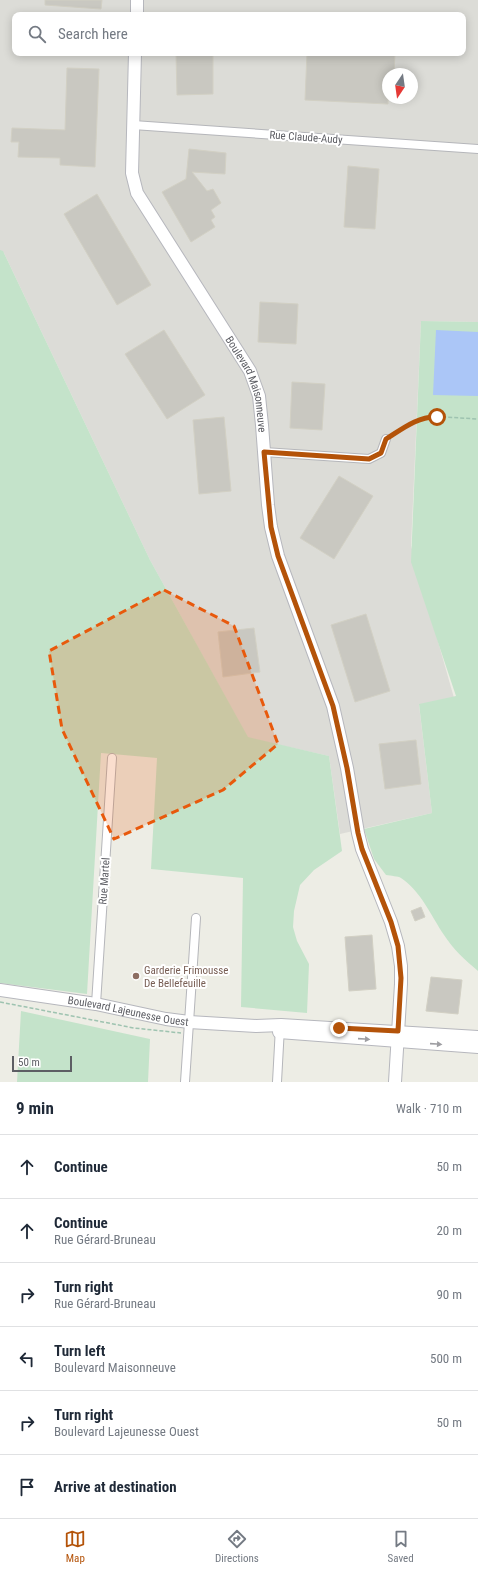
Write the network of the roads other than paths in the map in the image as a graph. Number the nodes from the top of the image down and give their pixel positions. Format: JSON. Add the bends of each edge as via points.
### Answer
{"nodes":[{"id":1,"x":137,"y":0,"type":"edge"},
{"id":2,"x":137,"y":12,"type":"edge"},
{"id":3,"x":136,"y":56,"type":"edge"},
{"id":4,"x":133,"y":125,"type":"junction"},
{"id":5,"x":478,"y":149,"type":"edge"},
{"id":6,"x":386,"y":439,"type":"road end"},
{"id":7,"x":264,"y":452,"type":"junction"},
{"id":8,"x":112,"y":758,"type":"dead end"},
{"id":9,"x":196,"y":918,"type":"dead end"},
{"id":10,"x":0,"y":990,"type":"edge"},
{"id":11,"x":96,"y":1004,"type":"junction"},
{"id":12,"x":189,"y":1022,"type":"junction"},
{"id":13,"x":280,"y":1029,"type":"junction"},
{"id":14,"x":397,"y":1036,"type":"junction"},
{"id":15,"x":478,"y":1037,"type":"edge"},
{"id":16,"x":478,"y":1047,"type":"edge"},
{"id":17,"x":185,"y":1082,"type":"edge"},
{"id":18,"x":277,"y":1082,"type":"edge"},
{"id":19,"x":395,"y":1082,"type":"edge"}],
"edges":[{"from":1,"to":2,"type":"street"},
{"from":3,"to":4,"type":"street","name":"Boulevard Maisonneuve"},
{"from":4,"to":5,"type":"street","name":"Rue Claude-Audy"},
{"from":4,"to":7,"type":"street","name":"Boulevard Maisonneuve","via":[[132,173],[137,193],[250,371],[259,396]]},
{"from":6,"to":7,"type":"street","via":[[381,453],[369,459]]},
{"from":7,"to":14,"type":"street","name":"Boulevard Maisonneuve","via":[[271,527],[278,556],[333,706],[362,849],[398,946],[401,978]]},
{"from":8,"to":11,"type":"street","name":"Rue Martel"},
{"from":9,"to":12,"type":"street"},
{"from":10,"to":11,"type":"street","name":"Boulevard Lajeunesse Ouest"},
{"from":11,"to":12,"type":"street","name":"Boulevard Lajeunesse Ouest"},
{"from":12,"to":13,"type":"street","name":"Boulevard Lajeunesse Ouest"},
{"from":12,"to":17,"type":"street"},
{"from":13,"to":14,"type":"street","name":"Boulevard Lajeunesse Ouest"},
{"from":13,"to":18,"type":"street"},
{"from":14,"to":15,"type":"street","name":"Boulevard Lajeunesse Ouest"},
{"from":14,"to":16,"type":"street","name":"Boulevard Lajeunesse Ouest","one_way":true},
{"from":14,"to":19,"type":"street","name":"Boulevard Maisonneuve"}]}
